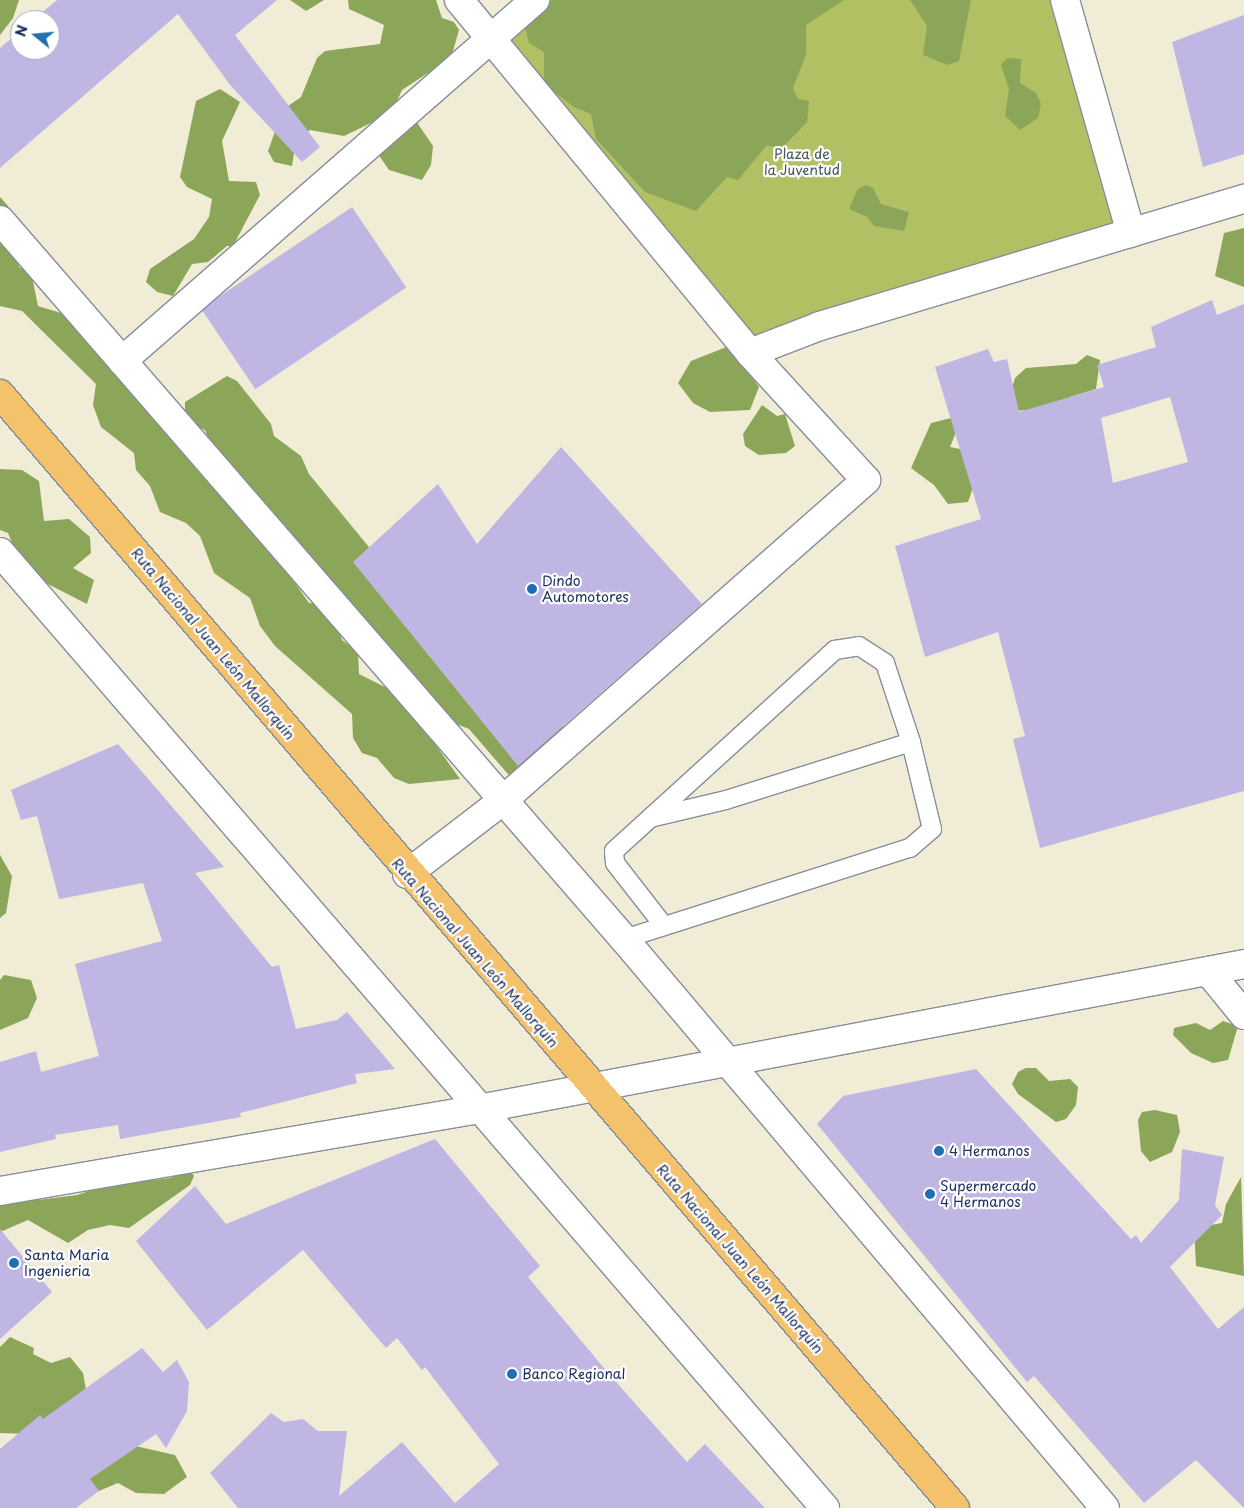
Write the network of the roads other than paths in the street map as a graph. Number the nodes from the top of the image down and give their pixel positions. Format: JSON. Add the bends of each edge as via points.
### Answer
{"nodes":[{"id":1,"x":459,"y":0,"type":"edge"},
{"id":2,"x":535,"y":0,"type":"edge"},
{"id":3,"x":1065,"y":0,"type":"edge"},
{"id":4,"x":493,"y":40,"type":"junction"},
{"id":5,"x":1244,"y":199,"type":"edge"},
{"id":6,"x":0,"y":220,"type":"edge"},
{"id":7,"x":1131,"y":233,"type":"junction"},
{"id":8,"x":750,"y":353,"type":"junction"},
{"id":9,"x":122,"y":361,"type":"junction"},
{"id":10,"x":0,"y":394,"type":"edge"},
{"id":11,"x":0,"y":552,"type":"edge"},
{"id":12,"x":911,"y":742,"type":"junction"},
{"id":13,"x":501,"y":802,"type":"junction"},
{"id":14,"x":650,"y":818,"type":"junction"},
{"id":15,"x":408,"y":874,"type":"junction"},
{"id":16,"x":664,"y":926,"type":"junction"},
{"id":17,"x":624,"y":939,"type":"junction"},
{"id":18,"x":1244,"y":964,"type":"edge"},
{"id":19,"x":1208,"y":971,"type":"junction"},
{"id":20,"x":1244,"y":1015,"type":"edge"},
{"id":21,"x":728,"y":1062,"type":"junction"},
{"id":22,"x":591,"y":1087,"type":"junction"},
{"id":23,"x":484,"y":1108,"type":"junction"},
{"id":24,"x":0,"y":1191,"type":"edge"},
{"id":25,"x":825,"y":1508,"type":"edge"},
{"id":26,"x":955,"y":1508,"type":"edge"},
{"id":27,"x":1105,"y":1508,"type":"edge"}],
"edges":[{"from":1,"to":4,"type":"street"},
{"from":2,"to":4,"type":"street"},
{"from":3,"to":7,"type":"street"},
{"from":4,"to":8,"type":"street"},
{"from":4,"to":9,"type":"street"},
{"from":5,"to":7,"type":"street"},
{"from":6,"to":9,"type":"street"},
{"from":7,"to":8,"type":"street","via":[[820,326]]},
{"from":8,"to":13,"type":"street","via":[[866,480]]},
{"from":9,"to":13,"type":"street"},
{"from":10,"to":15,"type":"highway","name":"Ruta Nacional Juan León Mallorquín"},
{"from":11,"to":23,"type":"street"},
{"from":12,"to":14,"type":"lane","via":[[726,800]]},
{"from":12,"to":14,"type":"lane","via":[[885,663],[859,646],[835,650]]},
{"from":12,"to":16,"type":"lane","via":[[932,829],[910,848]]},
{"from":13,"to":15,"type":"street"},
{"from":13,"to":17,"type":"street"},
{"from":14,"to":16,"type":"lane","via":[[614,851],[615,863]]},
{"from":15,"to":22,"type":"highway","name":"Ruta Nacional Juan León Mallorquín"},
{"from":16,"to":17,"type":"lane"},
{"from":17,"to":21,"type":"street"},
{"from":18,"to":19,"type":"street"},
{"from":19,"to":20,"type":"street"},
{"from":19,"to":21,"type":"street"},
{"from":21,"to":22,"type":"street"},
{"from":21,"to":27,"type":"street"},
{"from":22,"to":23,"type":"street"},
{"from":22,"to":26,"type":"highway","name":"Ruta Nacional Juan León Mallorquín"},
{"from":23,"to":24,"type":"street"},
{"from":23,"to":25,"type":"street"}]}
